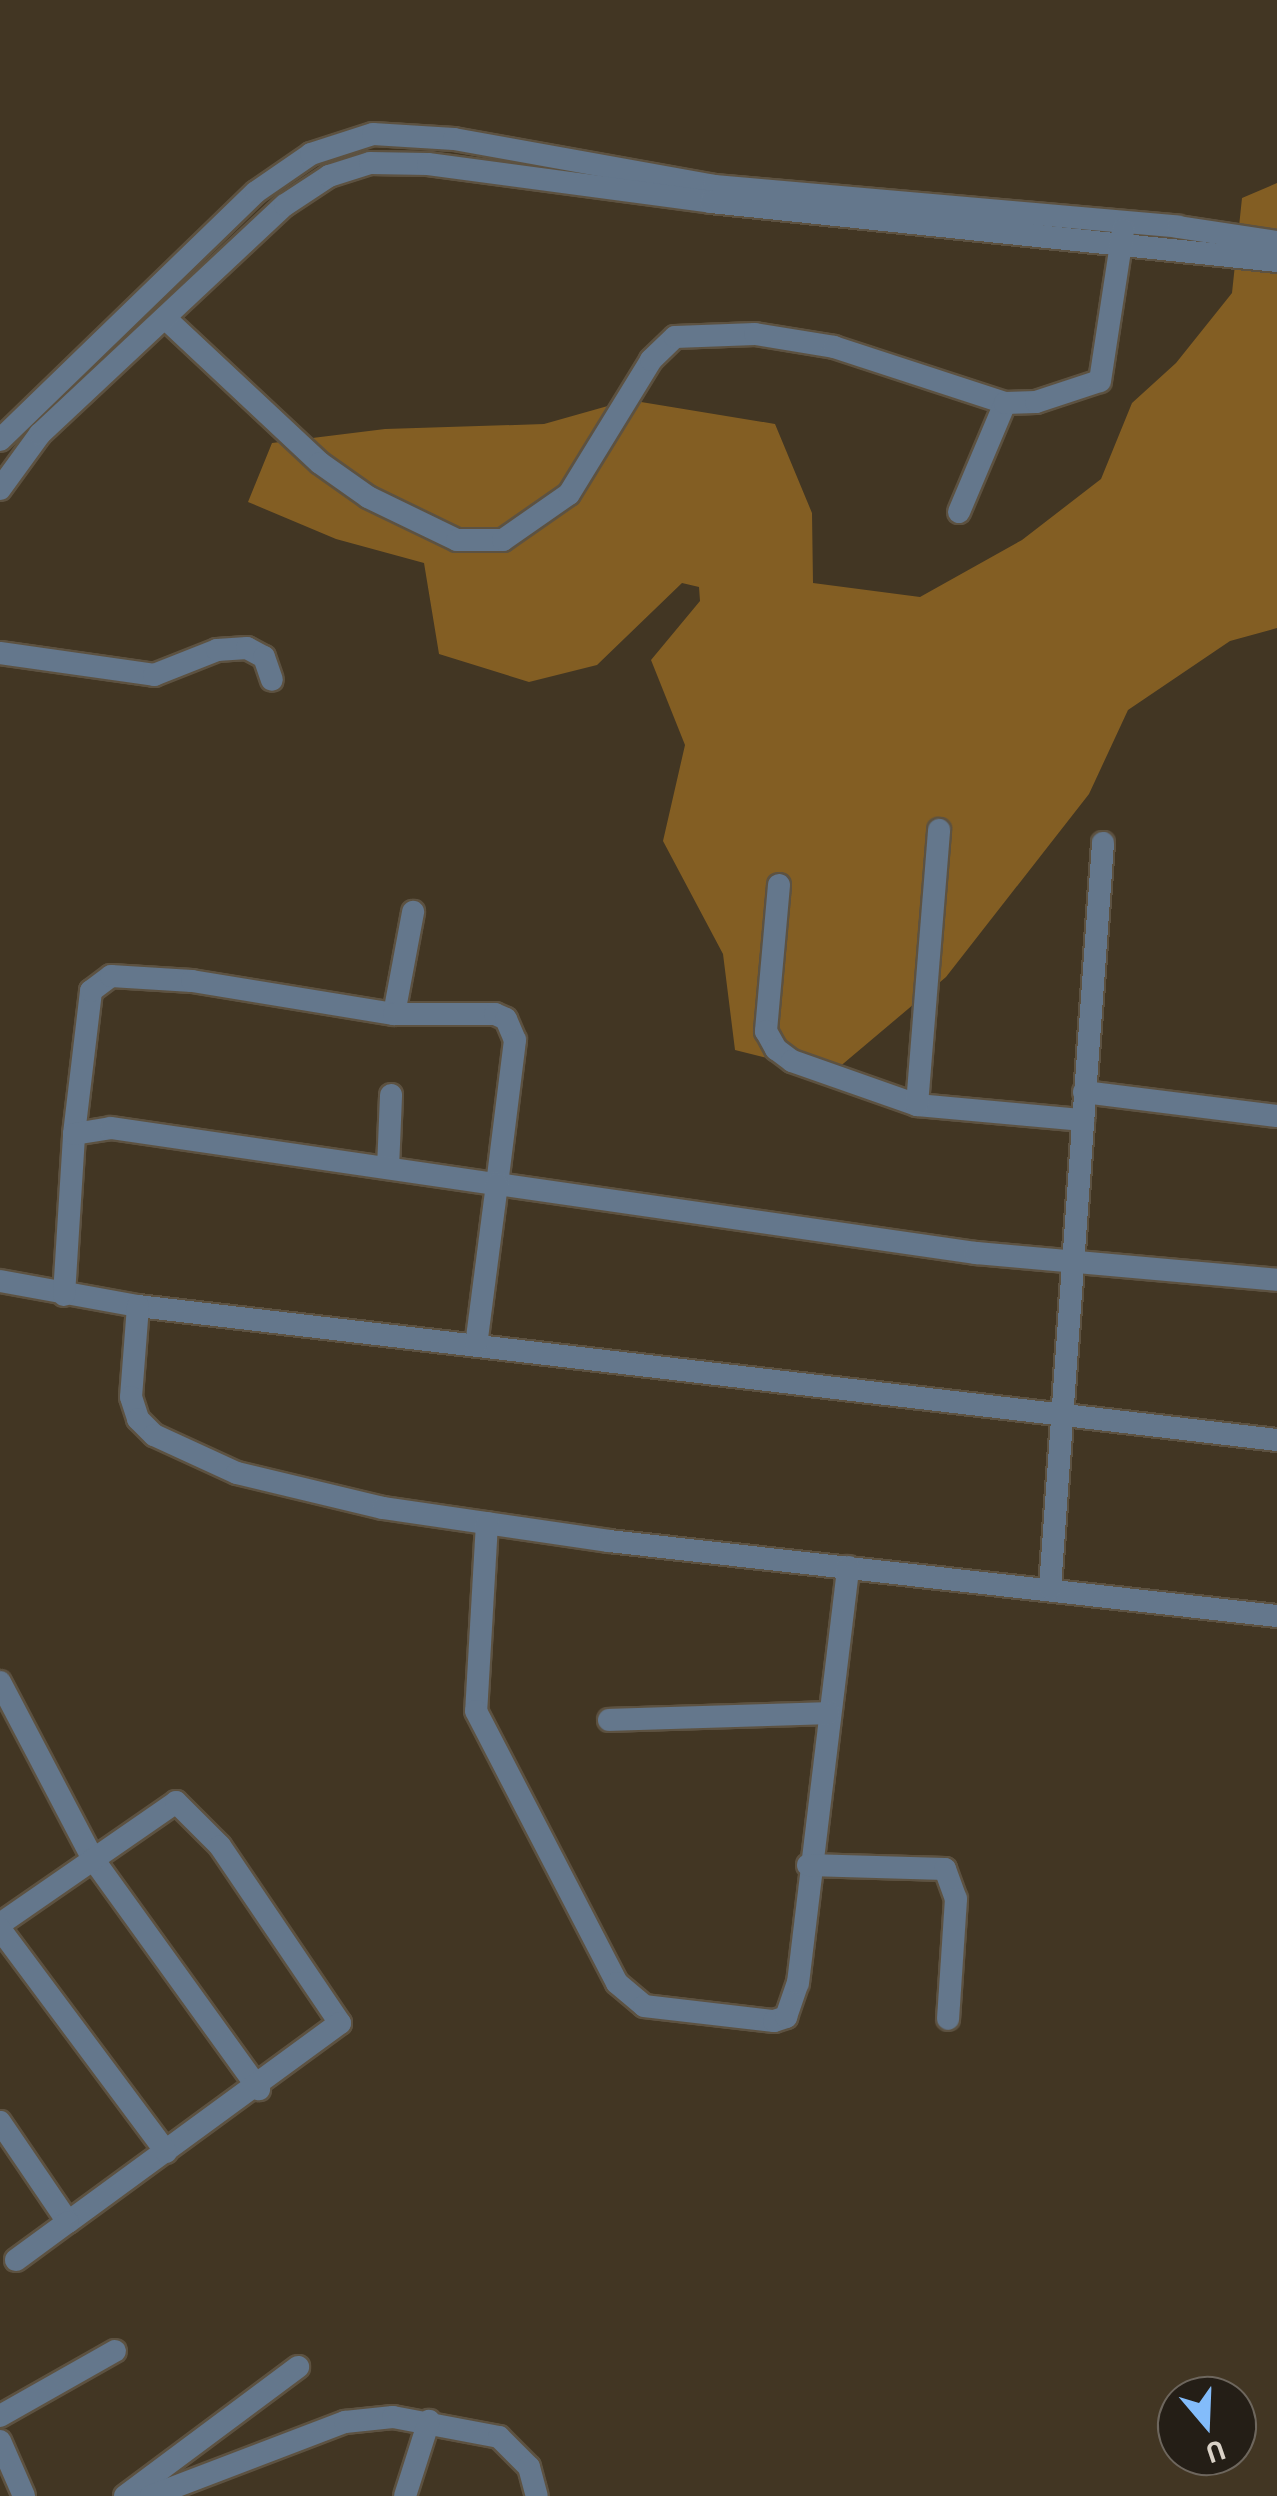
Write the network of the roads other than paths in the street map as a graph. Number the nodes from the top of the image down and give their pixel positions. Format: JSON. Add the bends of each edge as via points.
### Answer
{"nodes":[{"id":1,"x":1122,"y":233,"type":"junction"},
{"id":2,"x":1277,"y":242,"type":"edge"},
{"id":3,"x":1277,"y":261,"type":"edge"},
{"id":4,"x":162,"y":278,"type":"junction"},
{"id":5,"x":186,"y":296,"type":"junction"},
{"id":6,"x":165,"y":318,"type":"junction"},
{"id":7,"x":1005,"y":404,"type":"junction"},
{"id":8,"x":0,"y":440,"type":"edge"},
{"id":9,"x":0,"y":489,"type":"edge"},
{"id":10,"x":959,"y":512,"type":"dead end"},
{"id":11,"x":0,"y":653,"type":"edge"},
{"id":12,"x":272,"y":680,"type":"dead end"},
{"id":13,"x":939,"y":830,"type":"dead end"},
{"id":14,"x":1104,"y":843,"type":"dead end"},
{"id":15,"x":778,"y":885,"type":"dead end"},
{"id":16,"x":413,"y":912,"type":"dead end"},
{"id":17,"x":394,"y":1014,"type":"junction"},
{"id":18,"x":1084,"y":1092,"type":"junction"},
{"id":19,"x":391,"y":1095,"type":"dead end"},
{"id":20,"x":917,"y":1104,"type":"junction"},
{"id":21,"x":1277,"y":1116,"type":"edge"},
{"id":22,"x":1083,"y":1120,"type":"junction"},
{"id":23,"x":74,"y":1134,"type":"junction"},
{"id":24,"x":388,"y":1168,"type":"junction"},
{"id":25,"x":497,"y":1184,"type":"junction"},
{"id":26,"x":1074,"y":1258,"type":"junction"},
{"id":27,"x":1277,"y":1280,"type":"edge"},
{"id":28,"x":0,"y":1281,"type":"edge"},
{"id":29,"x":64,"y":1295,"type":"junction"},
{"id":30,"x":138,"y":1306,"type":"junction"},
{"id":31,"x":476,"y":1344,"type":"junction"},
{"id":32,"x":1062,"y":1416,"type":"junction"},
{"id":33,"x":1277,"y":1440,"type":"edge"},
{"id":34,"x":487,"y":1523,"type":"junction"},
{"id":35,"x":848,"y":1566,"type":"junction"},
{"id":36,"x":1050,"y":1588,"type":"junction"},
{"id":37,"x":1277,"y":1616,"type":"edge"},
{"id":38,"x":0,"y":1682,"type":"edge"},
{"id":39,"x":829,"y":1713,"type":"junction"},
{"id":40,"x":609,"y":1720,"type":"dead end"},
{"id":41,"x":93,"y":1859,"type":"junction"},
{"id":42,"x":808,"y":1866,"type":"junction"},
{"id":43,"x":0,"y":1926,"type":"edge"},
{"id":44,"x":948,"y":2019,"type":"dead end"},
{"id":45,"x":258,"y":2089,"type":"junction"},
{"id":46,"x":0,"y":2122,"type":"edge"},
{"id":47,"x":166,"y":2152,"type":"junction"},
{"id":48,"x":68,"y":2222,"type":"junction"},
{"id":49,"x":16,"y":2260,"type":"dead end"},
{"id":50,"x":116,"y":2351,"type":"dead end"},
{"id":51,"x":298,"y":2367,"type":"dead end"},
{"id":52,"x":0,"y":2416,"type":"edge"},
{"id":53,"x":429,"y":2422,"type":"junction"},
{"id":54,"x":0,"y":2441,"type":"edge"},
{"id":55,"x":24,"y":2496,"type":"edge"},
{"id":56,"x":125,"y":2496,"type":"edge"},
{"id":57,"x":151,"y":2496,"type":"edge"},
{"id":58,"x":405,"y":2496,"type":"edge"},
{"id":59,"x":538,"y":2496,"type":"edge"}],
"edges":[{"from":1,"to":2,"type":"street"},
{"from":1,"to":3,"type":"street"},
{"from":1,"to":4,"type":"street","via":[[714,186],[454,139],[373,134],[311,154],[256,192]]},
{"from":1,"to":5,"type":"street","via":[[710,202],[428,164],[370,164],[329,176],[284,205]]},
{"from":1,"to":7,"type":"street","via":[[1100,381],[1055,398]]},
{"from":4,"to":5,"type":"street"},
{"from":4,"to":8,"type":"street"},
{"from":5,"to":6,"type":"street"},
{"from":6,"to":7,"type":"street","via":[[320,463],[368,497],[468,541],[503,540],[570,494],[651,360],[675,338],[755,334],[834,348]]},
{"from":6,"to":9,"type":"street","via":[[40,434]]},
{"from":7,"to":10,"type":"street"},
{"from":11,"to":12,"type":"street","via":[[154,675],[217,650],[248,648],[264,657]]},
{"from":13,"to":20,"type":"street"},
{"from":14,"to":18,"type":"street"},
{"from":15,"to":20,"type":"street","via":[[770,1041],[792,1061]]},
{"from":16,"to":17,"type":"street"},
{"from":17,"to":23,"type":"street","via":[[192,981],[99,980],[90,991]]},
{"from":17,"to":25,"type":"street","via":[[494,1014],[512,1028]]},
{"from":18,"to":21,"type":"street"},
{"from":18,"to":22,"type":"street"},
{"from":19,"to":24,"type":"street"},
{"from":20,"to":22,"type":"street"},
{"from":22,"to":26,"type":"street"},
{"from":23,"to":24,"type":"street","via":[[112,1128]]},
{"from":23,"to":29,"type":"street"},
{"from":24,"to":25,"type":"street"},
{"from":25,"to":26,"type":"street","via":[[976,1253]]},
{"from":25,"to":31,"type":"street"},
{"from":26,"to":27,"type":"street"},
{"from":26,"to":32,"type":"street"},
{"from":28,"to":29,"type":"street"},
{"from":29,"to":30,"type":"street"},
{"from":30,"to":31,"type":"street"},
{"from":30,"to":34,"type":"street","via":[[130,1397],[154,1435],[238,1473],[383,1508]]},
{"from":31,"to":32,"type":"street"},
{"from":32,"to":33,"type":"street"},
{"from":32,"to":36,"type":"street"},
{"from":34,"to":35,"type":"street"},
{"from":34,"to":42,"type":"street","via":[[476,1711],[616,1983],[644,2006],[774,2022],[786,2016],[798,1984]]},
{"from":35,"to":36,"type":"street"},
{"from":35,"to":39,"type":"street"},
{"from":36,"to":37,"type":"street"},
{"from":38,"to":41,"type":"street"},
{"from":39,"to":40,"type":"street"},
{"from":39,"to":42,"type":"street"},
{"from":41,"to":43,"type":"street"},
{"from":41,"to":45,"type":"street"},
{"from":41,"to":45,"type":"street","via":[[176,1802],[220,1846],[340,2023]]},
{"from":42,"to":44,"type":"street","via":[[945,1869],[956,1899]]},
{"from":43,"to":47,"type":"street"},
{"from":45,"to":47,"type":"street"},
{"from":46,"to":48,"type":"street"},
{"from":47,"to":48,"type":"street"},
{"from":48,"to":49,"type":"street"},
{"from":50,"to":52,"type":"street"},
{"from":51,"to":56,"type":"street"},
{"from":53,"to":57,"type":"street","via":[[345,2422]]},
{"from":53,"to":58,"type":"street"},
{"from":53,"to":59,"type":"street","via":[[499,2437],[529,2467]]},
{"from":54,"to":55,"type":"street"}]}
